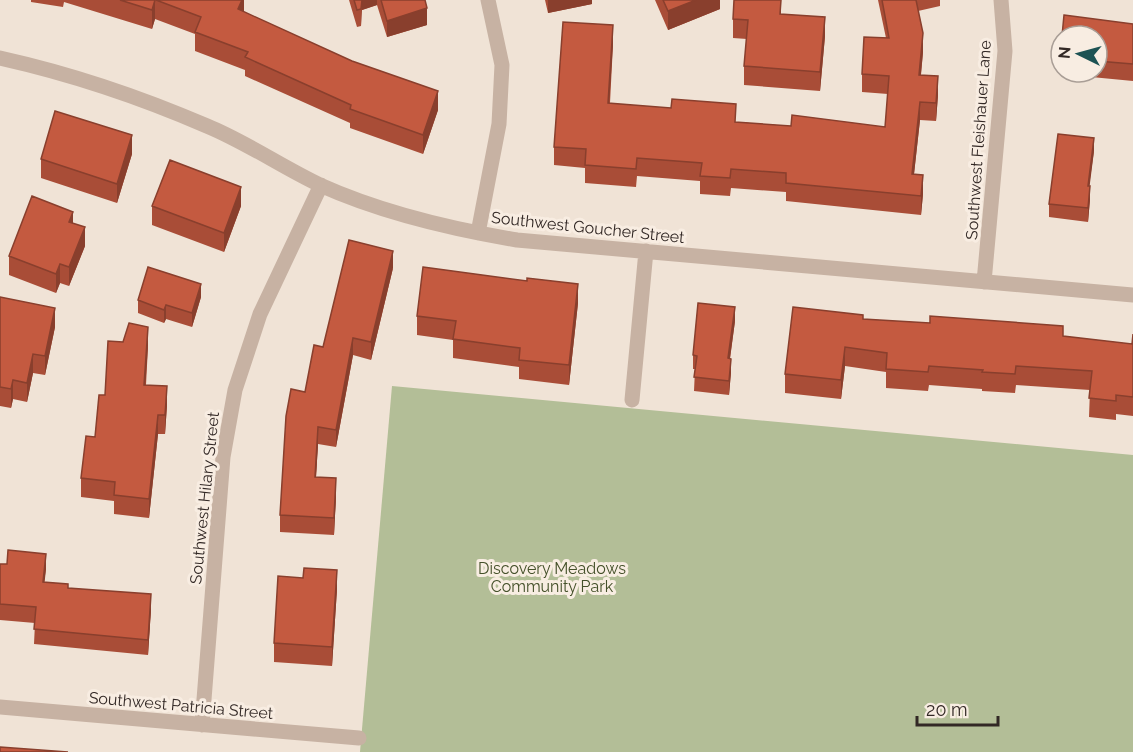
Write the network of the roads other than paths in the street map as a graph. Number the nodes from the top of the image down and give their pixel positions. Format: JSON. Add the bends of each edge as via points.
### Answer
{"nodes":[{"id":1,"x":489,"y":0,"type":"edge"},
{"id":2,"x":1001,"y":0,"type":"edge"},
{"id":3,"x":0,"y":58,"type":"edge"},
{"id":4,"x":321,"y":185,"type":"junction"},
{"id":5,"x":478,"y":233,"type":"junction"},
{"id":6,"x":646,"y":251,"type":"junction"},
{"id":7,"x":984,"y":282,"type":"junction"},
{"id":8,"x":1133,"y":295,"type":"edge"},
{"id":9,"x":632,"y":400,"type":"dead end"},
{"id":10,"x":0,"y":707,"type":"edge"},
{"id":11,"x":202,"y":725,"type":"junction"},
{"id":12,"x":359,"y":738,"type":"dead end"}],
"edges":[{"from":1,"to":5,"type":"street","via":[[502,65],[499,124]]},
{"from":2,"to":7,"type":"street","name":"Southwest Fleishauer Lane","via":[[1005,51]]},
{"from":3,"to":4,"type":"street","name":"Southwest Goucher Street","via":[[64,72],[138,97],[210,127]]},
{"from":4,"to":5,"type":"street","name":"Southwest Goucher Street","via":[[407,216]]},
{"from":4,"to":11,"type":"street","name":"Southwest Hilary Street","via":[[260,314],[235,390],[223,457]]},
{"from":5,"to":6,"type":"street","name":"Southwest Goucher Street"},
{"from":6,"to":7,"type":"street","name":"Southwest Goucher Street"},
{"from":6,"to":9,"type":"street"},
{"from":7,"to":8,"type":"street","name":"Southwest Goucher Street"},
{"from":10,"to":11,"type":"street","name":"Southwest Patricia Street"},
{"from":11,"to":12,"type":"street","name":"Southwest Patricia Street"}]}
